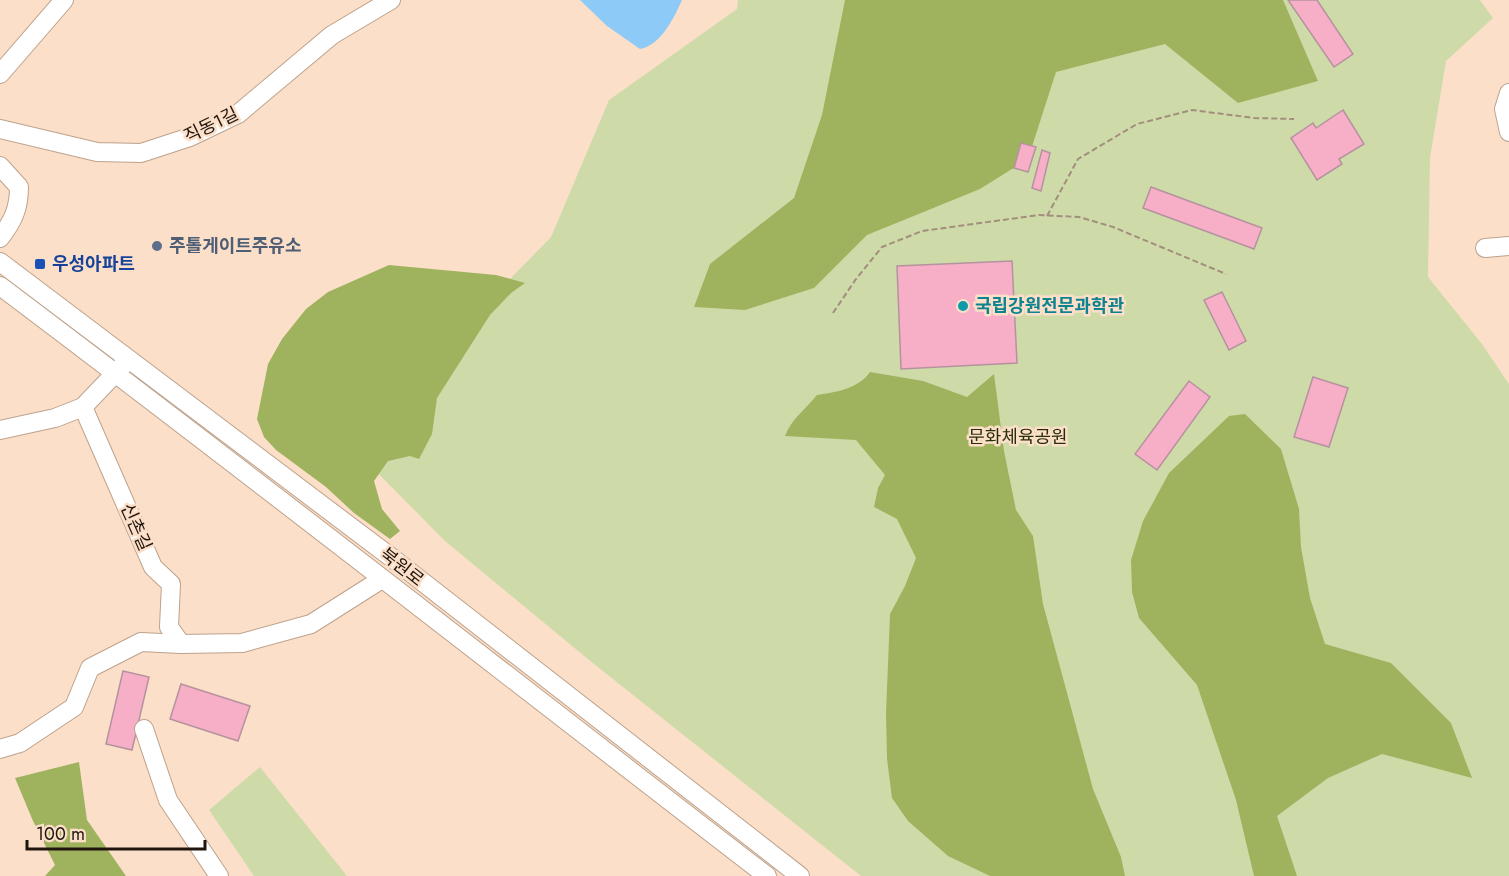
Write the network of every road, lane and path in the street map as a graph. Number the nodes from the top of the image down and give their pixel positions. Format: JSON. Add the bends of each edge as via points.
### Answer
{"nodes":[{"id":1,"x":64,"y":0,"type":"edge"},
{"id":2,"x":389,"y":0,"type":"edge"},
{"id":3,"x":0,"y":75,"type":"edge"},
{"id":4,"x":1509,"y":93,"type":"edge"},
{"id":5,"x":1294,"y":119,"type":"dead end"},
{"id":6,"x":0,"y":129,"type":"edge"},
{"id":7,"x":1509,"y":132,"type":"edge"},
{"id":8,"x":0,"y":166,"type":"edge"},
{"id":9,"x":1047,"y":216,"type":"junction"},
{"id":10,"x":0,"y":238,"type":"edge"},
{"id":11,"x":1509,"y":246,"type":"edge"},
{"id":12,"x":1485,"y":248,"type":"dead end"},
{"id":13,"x":0,"y":262,"type":"edge"},
{"id":14,"x":1226,"y":274,"type":"dead end"},
{"id":15,"x":0,"y":286,"type":"edge"},
{"id":16,"x":833,"y":313,"type":"dead end"},
{"id":17,"x":122,"y":367,"type":"junction"},
{"id":18,"x":83,"y":407,"type":"junction"},
{"id":19,"x":0,"y":430,"type":"edge"},
{"id":20,"x":382,"y":579,"type":"junction"},
{"id":21,"x":181,"y":644,"type":"junction"},
{"id":22,"x":144,"y":729,"type":"dead end"},
{"id":23,"x":0,"y":749,"type":"edge"},
{"id":24,"x":219,"y":876,"type":"edge"},
{"id":25,"x":767,"y":876,"type":"edge"},
{"id":26,"x":800,"y":876,"type":"edge"}],
"edges":[{"from":1,"to":3,"type":"street"},
{"from":2,"to":6,"type":"street","name":"직동1길","via":[[332,35],[238,114],[190,137],[141,153],[97,152]]},
{"from":4,"to":7,"type":"street","via":[[1504,109]]},
{"from":5,"to":9,"type":"path","via":[[1192,110],[1137,123],[1078,159]]},
{"from":8,"to":10,"type":"street","via":[[19,187],[19,205]]},
{"from":9,"to":14,"type":"path","via":[[1079,217],[1113,227]]},
{"from":9,"to":16,"type":"path","via":[[922,231],[882,248]]},
{"from":11,"to":12,"type":"street"},
{"from":13,"to":17,"type":"street","name":"북원로"},
{"from":15,"to":17,"type":"street","name":"북원로"},
{"from":17,"to":18,"type":"street"},
{"from":17,"to":20,"type":"street","name":"북원로"},
{"from":17,"to":26,"type":"street","name":"북원로","via":[[392,558]]},
{"from":18,"to":19,"type":"street","via":[[55,418]]},
{"from":18,"to":21,"type":"street","name":"신촌길","via":[[153,567],[171,584],[169,627]]},
{"from":20,"to":21,"type":"street","via":[[311,624],[242,643]]},
{"from":20,"to":25,"type":"street","name":"북원로"},
{"from":21,"to":23,"type":"street","via":[[141,642],[90,668],[74,707],[20,743]]},
{"from":22,"to":24,"type":"street","via":[[168,800]]}]}
